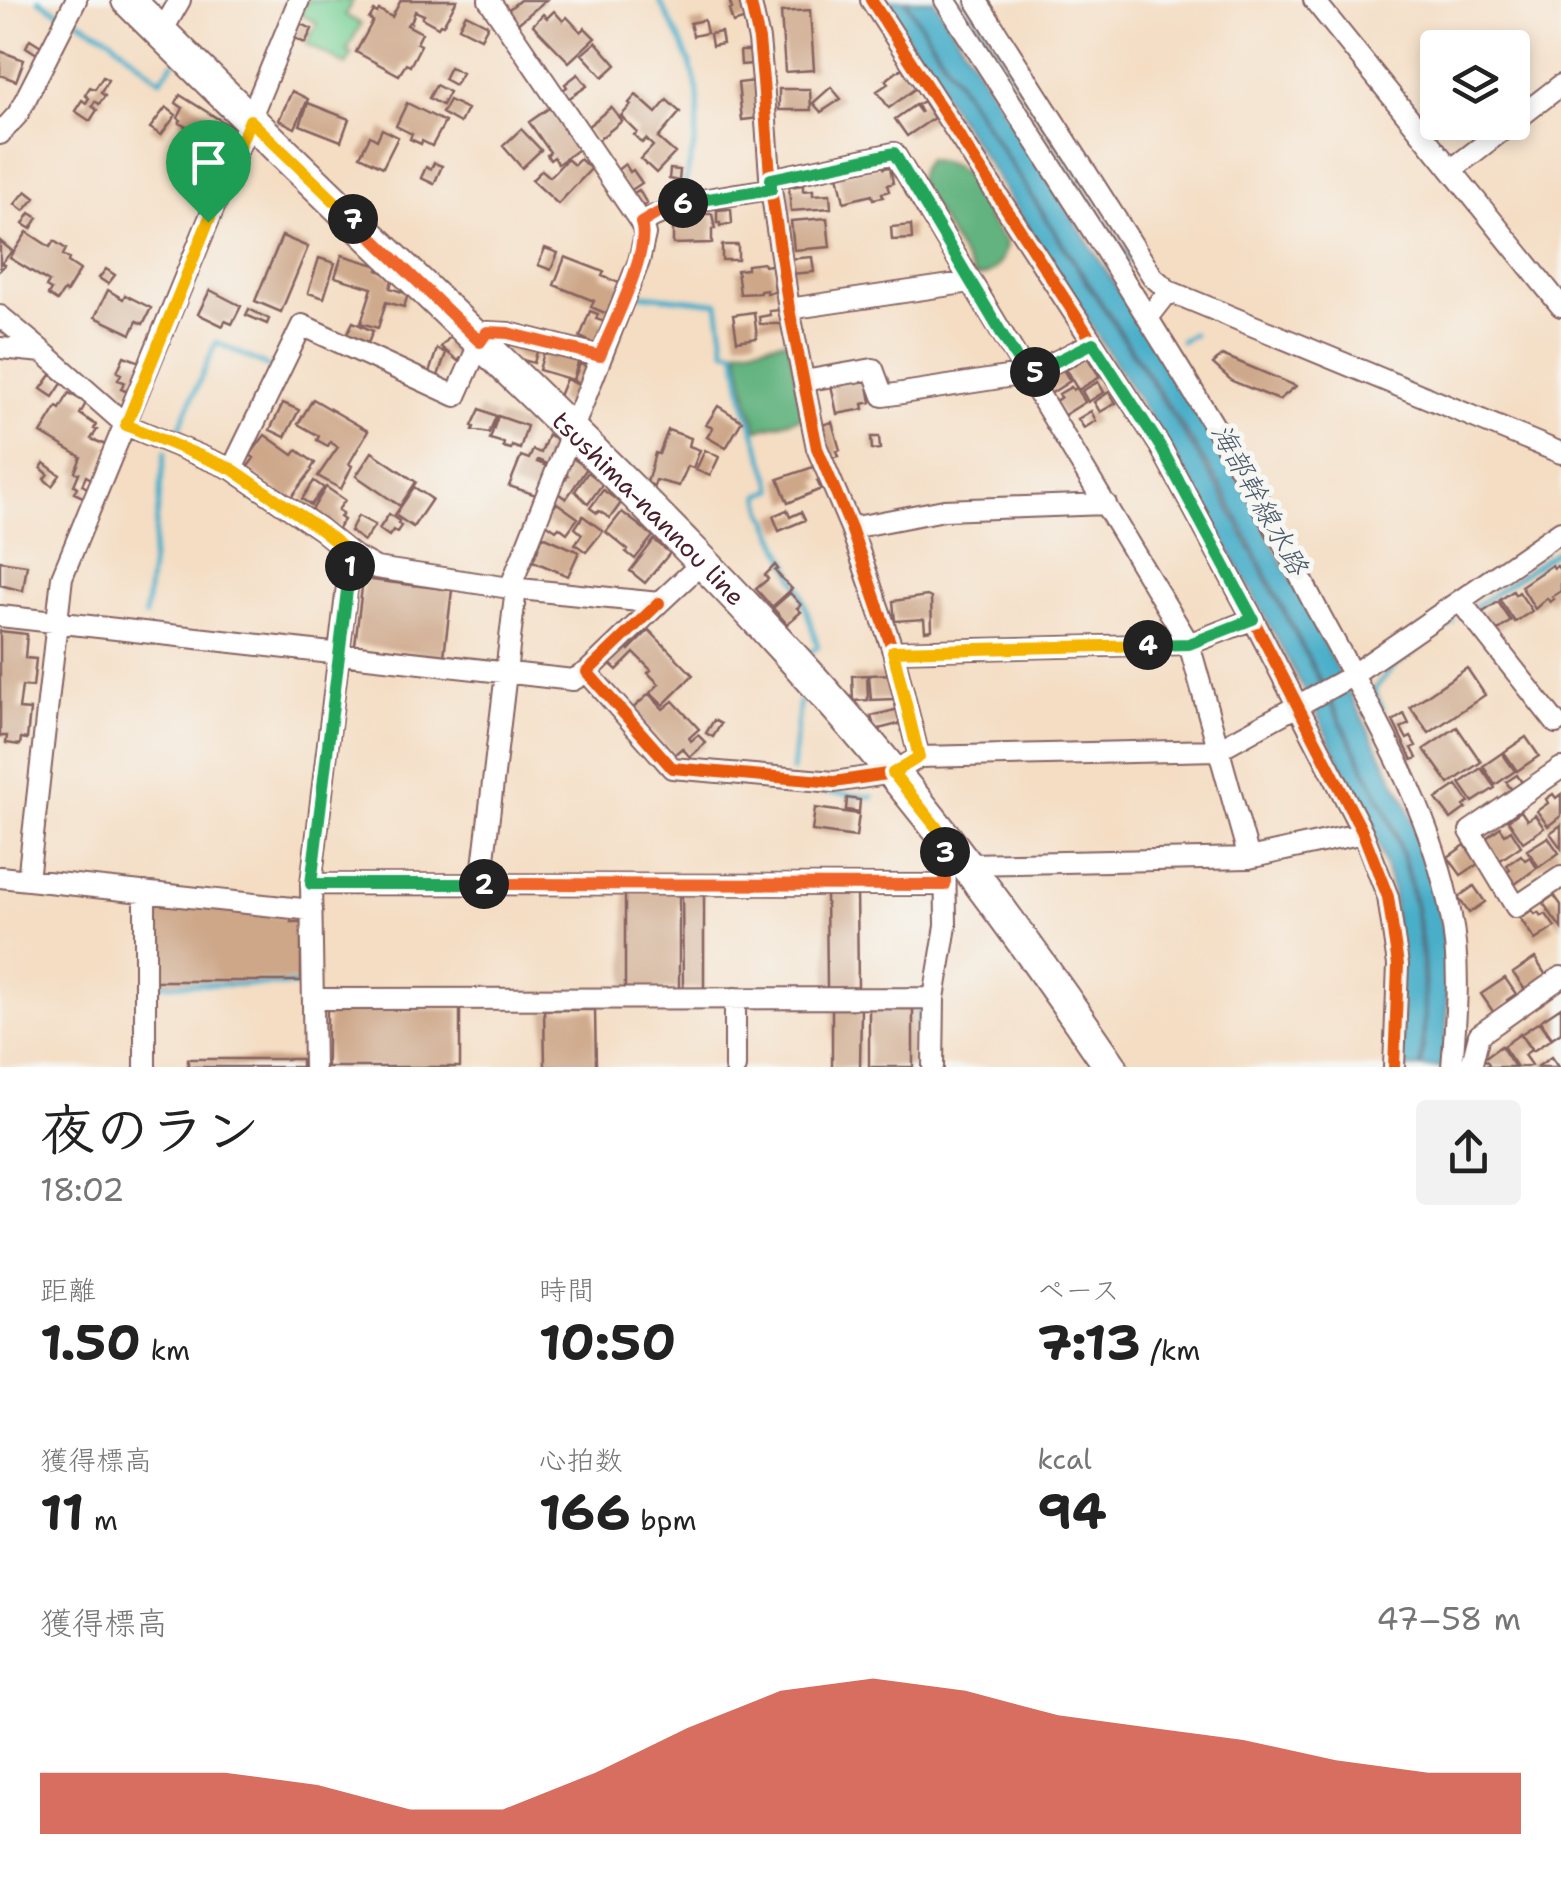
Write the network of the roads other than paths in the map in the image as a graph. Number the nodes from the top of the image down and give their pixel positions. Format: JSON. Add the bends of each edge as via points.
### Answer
{"nodes":[{"id":1,"x":76,"y":0,"type":"edge"},
{"id":2,"x":128,"y":0,"type":"edge"},
{"id":3,"x":180,"y":0,"type":"edge"},
{"id":4,"x":488,"y":0,"type":"edge"},
{"id":5,"x":750,"y":0,"type":"edge"},
{"id":6,"x":871,"y":0,"type":"edge"},
{"id":7,"x":946,"y":0,"type":"edge"},
{"id":8,"x":976,"y":0,"type":"edge"},
{"id":9,"x":1314,"y":0,"type":"edge"},
{"id":10,"x":293,"y":3,"type":"edge"},
{"id":11,"x":161,"y":33,"type":"junction"},
{"id":12,"x":1561,"y":85,"type":"edge"},
{"id":13,"x":250,"y":120,"type":"junction"},
{"id":14,"x":0,"y":134,"type":"edge"},
{"id":15,"x":1452,"y":170,"type":"junction"},
{"id":16,"x":771,"y":184,"type":"junction"},
{"id":17,"x":641,"y":223,"type":"junction"},
{"id":18,"x":971,"y":282,"type":"junction"},
{"id":19,"x":1169,"y":291,"type":"junction"},
{"id":20,"x":1561,"y":306,"type":"edge"},
{"id":21,"x":790,"y":309,"type":"junction"},
{"id":22,"x":0,"y":316,"type":"edge"},
{"id":23,"x":1148,"y":318,"type":"junction"},
{"id":24,"x":480,"y":342,"type":"junction"},
{"id":25,"x":1093,"y":343,"type":"junction"},
{"id":26,"x":0,"y":348,"type":"edge"},
{"id":27,"x":43,"y":352,"type":"junction"},
{"id":28,"x":600,"y":356,"type":"junction"},
{"id":29,"x":1026,"y":375,"type":"junction"},
{"id":30,"x":804,"y":381,"type":"junction"},
{"id":31,"x":126,"y":425,"type":"junction"},
{"id":32,"x":571,"y":430,"type":"junction"},
{"id":33,"x":1561,"y":453,"type":"edge"},
{"id":34,"x":232,"y":469,"type":"junction"},
{"id":35,"x":1106,"y":504,"type":"junction"},
{"id":36,"x":851,"y":528,"type":"junction"},
{"id":37,"x":1561,"y":531,"type":"edge"},
{"id":38,"x":351,"y":554,"type":"junction"},
{"id":39,"x":703,"y":562,"type":"junction"},
{"id":40,"x":514,"y":588,"type":"junction"},
{"id":41,"x":1460,"y":601,"type":"junction"},
{"id":42,"x":659,"y":602,"type":"junction"},
{"id":43,"x":0,"y":604,"type":"edge"},
{"id":44,"x":0,"y":616,"type":"edge"},
{"id":45,"x":57,"y":617,"type":"junction"},
{"id":46,"x":1253,"y":619,"type":"junction"},
{"id":47,"x":1189,"y":644,"type":"junction"},
{"id":48,"x":340,"y":648,"type":"junction"},
{"id":49,"x":893,"y":651,"type":"junction"},
{"id":50,"x":588,"y":672,"type":"junction"},
{"id":51,"x":506,"y":674,"type":"junction"},
{"id":52,"x":1349,"y":677,"type":"junction"},
{"id":53,"x":1303,"y":704,"type":"junction"},
{"id":54,"x":1559,"y":724,"type":"edge"},
{"id":55,"x":1217,"y":750,"type":"junction"},
{"id":56,"x":906,"y":765,"type":"junction"},
{"id":57,"x":1561,"y":768,"type":"edge"},
{"id":58,"x":1362,"y":833,"type":"junction"},
{"id":59,"x":1249,"y":858,"type":"junction"},
{"id":60,"x":956,"y":874,"type":"junction"},
{"id":61,"x":0,"y":877,"type":"edge"},
{"id":62,"x":1561,"y":877,"type":"edge"},
{"id":63,"x":28,"y":880,"type":"junction"},
{"id":64,"x":311,"y":884,"type":"junction"},
{"id":65,"x":481,"y":884,"type":"junction"},
{"id":66,"x":145,"y":892,"type":"junction"},
{"id":67,"x":312,"y":910,"type":"junction"},
{"id":68,"x":1561,"y":977,"type":"edge"},
{"id":69,"x":735,"y":998,"type":"junction"},
{"id":70,"x":934,"y":998,"type":"junction"},
{"id":71,"x":313,"y":999,"type":"junction"},
{"id":72,"x":145,"y":1067,"type":"edge"},
{"id":73,"x":314,"y":1067,"type":"edge"},
{"id":74,"x":735,"y":1067,"type":"edge"},
{"id":75,"x":933,"y":1067,"type":"edge"},
{"id":76,"x":1111,"y":1067,"type":"edge"},
{"id":77,"x":1394,"y":1067,"type":"edge"},
{"id":78,"x":1452,"y":1067,"type":"edge"},
{"id":79,"x":1471,"y":1067,"type":"edge"}],
"edges":[{"from":1,"to":14,"type":"street","via":[[18,114]]},
{"from":2,"to":11,"type":"main road","name":"tsushima-nannou line"},
{"from":3,"to":11,"type":"street"},
{"from":4,"to":17,"type":"street"},
{"from":5,"to":16,"type":"street"},
{"from":6,"to":25,"type":"street"},
{"from":7,"to":23,"type":"street"},
{"from":8,"to":19,"type":"street"},
{"from":9,"to":15,"type":"street"},
{"from":10,"to":13,"type":"street"},
{"from":11,"to":13,"type":"main road","name":"tsushima-nannou line"},
{"from":12,"to":15,"type":"street"},
{"from":13,"to":24,"type":"main road","name":"tsushima-nannou line"},
{"from":13,"to":31,"type":"street"},
{"from":15,"to":20,"type":"street"},
{"from":16,"to":17,"type":"street","via":[[683,204]]},
{"from":16,"to":18,"type":"street","via":[[894,153]]},
{"from":16,"to":21,"type":"street"},
{"from":17,"to":28,"type":"street","via":[[639,261]]},
{"from":18,"to":21,"type":"street"},
{"from":18,"to":29,"type":"street"},
{"from":19,"to":23,"type":"street"},
{"from":19,"to":33,"type":"street"},
{"from":21,"to":30,"type":"street"},
{"from":22,"to":27,"type":"street"},
{"from":23,"to":52,"type":"street","via":[[1269,516]]},
{"from":24,"to":28,"type":"street","via":[[487,332],[508,333]]},
{"from":24,"to":32,"type":"main road","name":"tsushima-nannou line"},
{"from":24,"to":34,"type":"street","via":[[456,396],[302,325]]},
{"from":25,"to":29,"type":"street"},
{"from":25,"to":46,"type":"street","via":[[1160,446]]},
{"from":26,"to":27,"type":"street"},
{"from":27,"to":31,"type":"street"},
{"from":28,"to":32,"type":"street"},
{"from":29,"to":30,"type":"street","via":[[883,396],[873,369]]},
{"from":29,"to":35,"type":"street"},
{"from":30,"to":36,"type":"street","via":[[817,448]]},
{"from":31,"to":34,"type":"street"},
{"from":31,"to":45,"type":"street","via":[[62,577]]},
{"from":32,"to":39,"type":"main road","name":"tsushima-nannou line"},
{"from":32,"to":40,"type":"street"},
{"from":34,"to":38,"type":"street"},
{"from":35,"to":36,"type":"street","via":[[944,510]]},
{"from":35,"to":47,"type":"street"},
{"from":36,"to":49,"type":"street"},
{"from":37,"to":41,"type":"street"},
{"from":38,"to":40,"type":"street","via":[[388,571]]},
{"from":38,"to":48,"type":"street"},
{"from":39,"to":42,"type":"street"},
{"from":39,"to":56,"type":"main road","name":"tsushima-nannou line"},
{"from":40,"to":42,"type":"street"},
{"from":40,"to":51,"type":"street"},
{"from":41,"to":52,"type":"street"},
{"from":41,"to":54,"type":"street"},
{"from":42,"to":50,"type":"street"},
{"from":43,"to":45,"type":"street"},
{"from":44,"to":45,"type":"street"},
{"from":45,"to":48,"type":"street"},
{"from":45,"to":63,"type":"street"},
{"from":46,"to":47,"type":"street"},
{"from":46,"to":53,"type":"street"},
{"from":47,"to":49,"type":"street"},
{"from":47,"to":55,"type":"street"},
{"from":48,"to":51,"type":"street"},
{"from":48,"to":64,"type":"street"},
{"from":49,"to":56,"type":"street"},
{"from":50,"to":51,"type":"street","via":[[572,680]]},
{"from":50,"to":56,"type":"street","via":[[672,768],[834,782]]},
{"from":51,"to":65,"type":"street"},
{"from":52,"to":53,"type":"street"},
{"from":52,"to":78,"type":"street","via":[[1416,799],[1442,878],[1456,945]]},
{"from":53,"to":55,"type":"street"},
{"from":53,"to":58,"type":"street"},
{"from":55,"to":56,"type":"street"},
{"from":55,"to":59,"type":"street"},
{"from":56,"to":60,"type":"main road","name":"tsushima-nannou line","via":[[945,838]]},
{"from":57,"to":62,"type":"street","via":[[1470,831],[1516,906]]},
{"from":58,"to":59,"type":"street"},
{"from":58,"to":77,"type":"street","via":[[1388,898],[1398,965]]},
{"from":59,"to":60,"type":"street"},
{"from":60,"to":65,"type":"street"},
{"from":60,"to":70,"type":"street"},
{"from":60,"to":76,"type":"main road","name":"tsushima-nannou line"},
{"from":61,"to":63,"type":"street"},
{"from":63,"to":66,"type":"street"},
{"from":64,"to":65,"type":"street"},
{"from":64,"to":67,"type":"street"},
{"from":66,"to":67,"type":"street"},
{"from":66,"to":72,"type":"street"},
{"from":67,"to":71,"type":"street"},
{"from":68,"to":79,"type":"street","via":[[1479,1035]]},
{"from":69,"to":70,"type":"street"},
{"from":69,"to":71,"type":"street"},
{"from":69,"to":74,"type":"street"},
{"from":70,"to":75,"type":"street"},
{"from":71,"to":73,"type":"street"}]}
